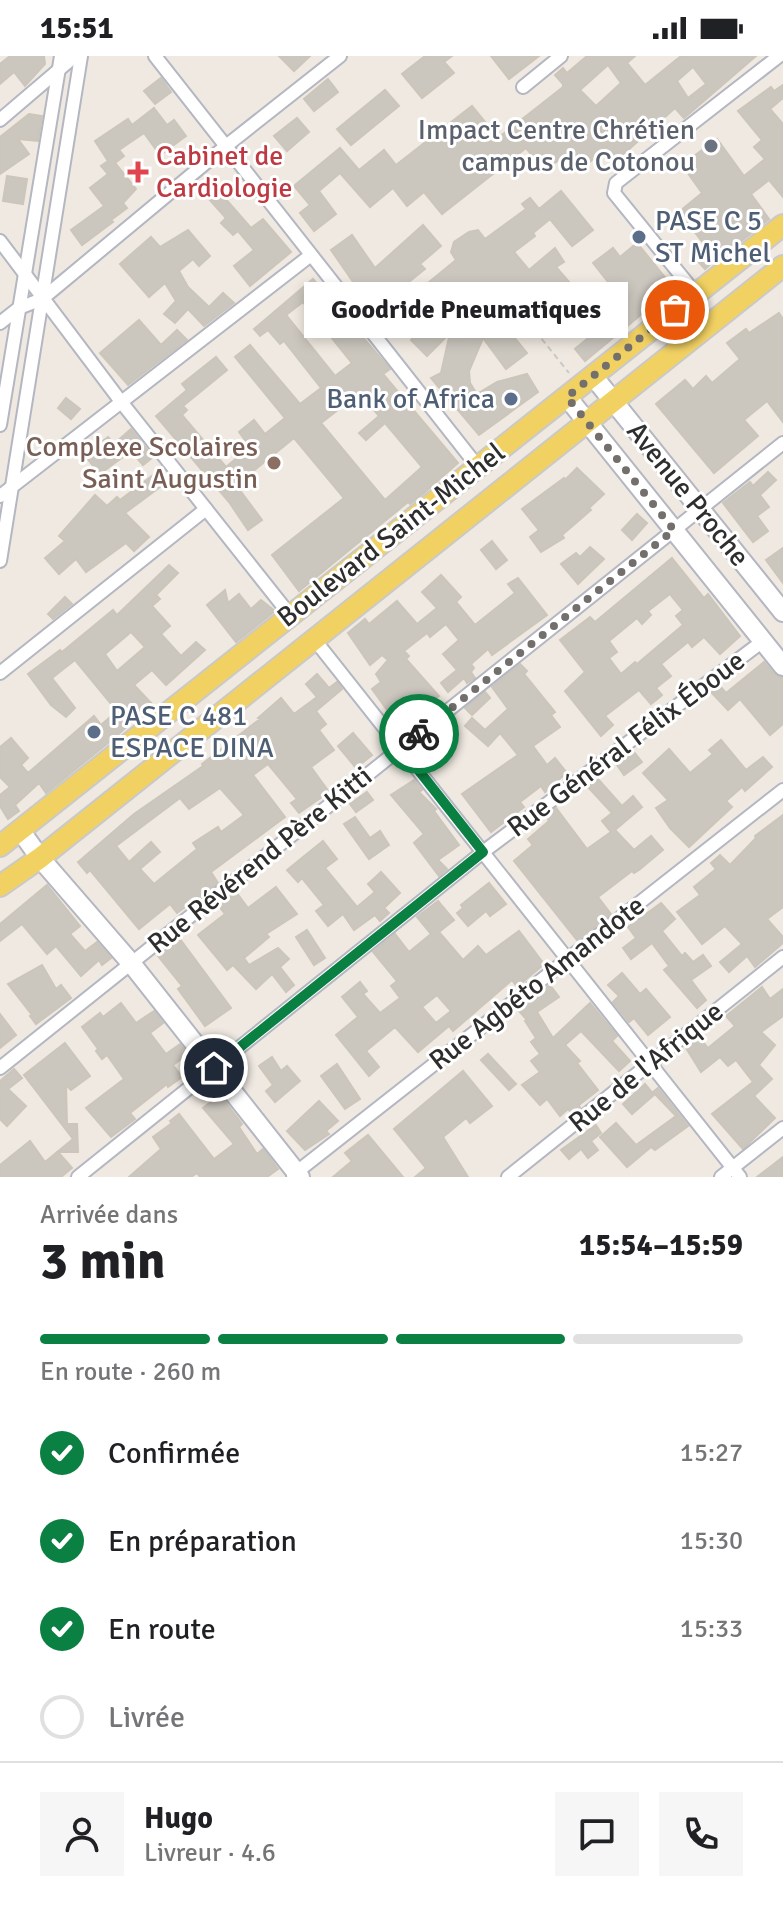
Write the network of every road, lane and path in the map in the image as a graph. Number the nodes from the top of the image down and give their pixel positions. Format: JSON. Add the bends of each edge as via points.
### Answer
{"nodes":[{"id":1,"x":75,"y":56,"type":"edge"},
{"id":2,"x":81,"y":56,"type":"edge"},
{"id":3,"x":155,"y":56,"type":"edge"},
{"id":4,"x":340,"y":56,"type":"edge"},
{"id":5,"x":561,"y":56,"type":"edge"},
{"id":6,"x":779,"y":56,"type":"edge"},
{"id":7,"x":60,"y":63,"type":"edge"},
{"id":8,"x":523,"y":87,"type":"dead end"},
{"id":9,"x":0,"y":120,"type":"edge"},
{"id":10,"x":226,"y":146,"type":"junction"},
{"id":11,"x":783,"y":225,"type":"edge"},
{"id":12,"x":0,"y":241,"type":"edge"},
{"id":13,"x":311,"y":255,"type":"junction"},
{"id":14,"x":783,"y":266,"type":"edge"},
{"id":15,"x":25,"y":274,"type":"junction"},
{"id":16,"x":696,"y":294,"type":"junction"},
{"id":17,"x":42,"y":299,"type":"junction"},
{"id":18,"x":19,"y":308,"type":"junction"},
{"id":19,"x":0,"y":323,"type":"edge"},
{"id":20,"x":529,"y":323,"type":"dead end"},
{"id":21,"x":580,"y":387,"type":"junction"},
{"id":22,"x":613,"y":401,"type":"junction"},
{"id":23,"x":122,"y":403,"type":"junction"},
{"id":24,"x":586,"y":422,"type":"junction"},
{"id":25,"x":0,"y":425,"type":"edge"},
{"id":26,"x":783,"y":443,"type":"edge"},
{"id":27,"x":478,"y":467,"type":"junction"},
{"id":28,"x":12,"y":486,"type":"junction"},
{"id":29,"x":0,"y":496,"type":"edge"},
{"id":30,"x":206,"y":509,"type":"junction"},
{"id":31,"x":700,"y":509,"type":"junction"},
{"id":32,"x":674,"y":530,"type":"junction"},
{"id":33,"x":0,"y":561,"type":"edge"},
{"id":34,"x":783,"y":612,"type":"edge"},
{"id":35,"x":290,"y":615,"type":"junction"},
{"id":36,"x":314,"y":639,"type":"junction"},
{"id":37,"x":763,"y":641,"type":"junction"},
{"id":38,"x":783,"y":666,"type":"edge"},
{"id":39,"x":0,"y":673,"type":"edge"},
{"id":40,"x":401,"y":748,"type":"junction"},
{"id":41,"x":783,"y":790,"type":"edge"},
{"id":42,"x":20,"y":830,"type":"junction"},
{"id":43,"x":0,"y":846,"type":"edge"},
{"id":44,"x":483,"y":852,"type":"junction"},
{"id":45,"x":40,"y":858,"type":"junction"},
{"id":46,"x":0,"y":886,"type":"edge"},
{"id":47,"x":783,"y":957,"type":"edge"},
{"id":48,"x":568,"y":959,"type":"junction"},
{"id":49,"x":131,"y":963,"type":"junction"},
{"id":50,"x":651,"y":1064,"type":"junction"},
{"id":51,"x":0,"y":1068,"type":"edge"},
{"id":52,"x":214,"y":1068,"type":"junction"},
{"id":53,"x":783,"y":1128,"type":"edge"},
{"id":54,"x":736,"y":1172,"type":"edge"},
{"id":55,"x":296,"y":1176,"type":"edge"},
{"id":56,"x":78,"y":1177,"type":"edge"},
{"id":57,"x":508,"y":1177,"type":"edge"},
{"id":58,"x":721,"y":1177,"type":"edge"}],
"edges":[{"from":1,"to":7,"type":"street"},
{"from":2,"to":17,"type":"street"},
{"from":3,"to":10,"type":"street"},
{"from":4,"to":10,"type":"street"},
{"from":5,"to":8,"type":"street"},
{"from":6,"to":16,"type":"street","via":[[614,188]]},
{"from":7,"to":9,"type":"street"},
{"from":7,"to":15,"type":"street"},
{"from":10,"to":13,"type":"street"},
{"from":10,"to":17,"type":"street"},
{"from":11,"to":16,"type":"main road","name":"Boulevard Saint-Michel"},
{"from":12,"to":15,"type":"street"},
{"from":13,"to":23,"type":"street"},
{"from":13,"to":27,"type":"street"},
{"from":14,"to":22,"type":"main road","name":"Boulevard Saint-Michel"},
{"from":15,"to":17,"type":"street"},
{"from":15,"to":18,"type":"street"},
{"from":16,"to":21,"type":"main road","name":"Boulevard Saint-Michel"},
{"from":17,"to":18,"type":"street"},
{"from":17,"to":23,"type":"street"},
{"from":17,"to":28,"type":"street"},
{"from":18,"to":19,"type":"street"},
{"from":18,"to":25,"type":"street"},
{"from":20,"to":21,"type":"path"},
{"from":21,"to":22,"type":"street","name":"Avenue Proche"},
{"from":21,"to":24,"type":"street","name":"Avenue Proche"},
{"from":21,"to":27,"type":"main road","name":"Boulevard Saint-Michel"},
{"from":22,"to":24,"type":"main road","name":"Boulevard Saint-Michel"},
{"from":22,"to":31,"type":"street","name":"Avenue Proche"},
{"from":23,"to":28,"type":"street"},
{"from":23,"to":30,"type":"street"},
{"from":24,"to":32,"type":"street","name":"Avenue Proche"},
{"from":24,"to":36,"type":"main road","name":"Boulevard Saint-Michel"},
{"from":26,"to":31,"type":"street","name":"Rue Révérend Père Kitti"},
{"from":27,"to":35,"type":"main road","name":"Boulevard Saint-Michel"},
{"from":28,"to":29,"type":"street"},
{"from":28,"to":33,"type":"street"},
{"from":30,"to":35,"type":"street"},
{"from":30,"to":39,"type":"street"},
{"from":31,"to":32,"type":"street","name":"Rue Révérend Père Kitti"},
{"from":31,"to":34,"type":"street","name":"Avenue Proche"},
{"from":32,"to":37,"type":"street","name":"Avenue Proche"},
{"from":32,"to":40,"type":"street","name":"Rue Révérend Père Kitti"},
{"from":35,"to":42,"type":"main road","name":"Boulevard Saint-Michel"},
{"from":36,"to":40,"type":"street"},
{"from":36,"to":45,"type":"main road","name":"Boulevard Saint-Michel"},
{"from":37,"to":38,"type":"street","name":"Avenue Proche"},
{"from":37,"to":44,"type":"street","name":"Rue Général Félix Éboue"},
{"from":40,"to":44,"type":"street"},
{"from":40,"to":49,"type":"street","name":"Rue Révérend Père Kitti"},
{"from":41,"to":48,"type":"street","name":"Rue Agbéto Amandote"},
{"from":42,"to":43,"type":"main road","name":"Boulevard Saint-Michel"},
{"from":42,"to":45,"type":"street"},
{"from":44,"to":48,"type":"street"},
{"from":44,"to":52,"type":"street","name":"Rue Général Félix Éboue"},
{"from":45,"to":46,"type":"main road","name":"Boulevard Saint-Michel"},
{"from":45,"to":49,"type":"street"},
{"from":47,"to":50,"type":"street","name":"Rue de l'Afrique"},
{"from":48,"to":50,"type":"street"},
{"from":48,"to":55,"type":"street","name":"Rue Agbéto Amandote"},
{"from":49,"to":51,"type":"street","name":"Rue Révérend Père Kitti"},
{"from":49,"to":52,"type":"street"},
{"from":50,"to":54,"type":"street"},
{"from":50,"to":57,"type":"street","name":"Rue de l'Afrique"},
{"from":52,"to":55,"type":"street"},
{"from":52,"to":56,"type":"street","name":"Rue Général Félix Éboue"},
{"from":53,"to":54,"type":"street"},
{"from":54,"to":58,"type":"street"}]}
